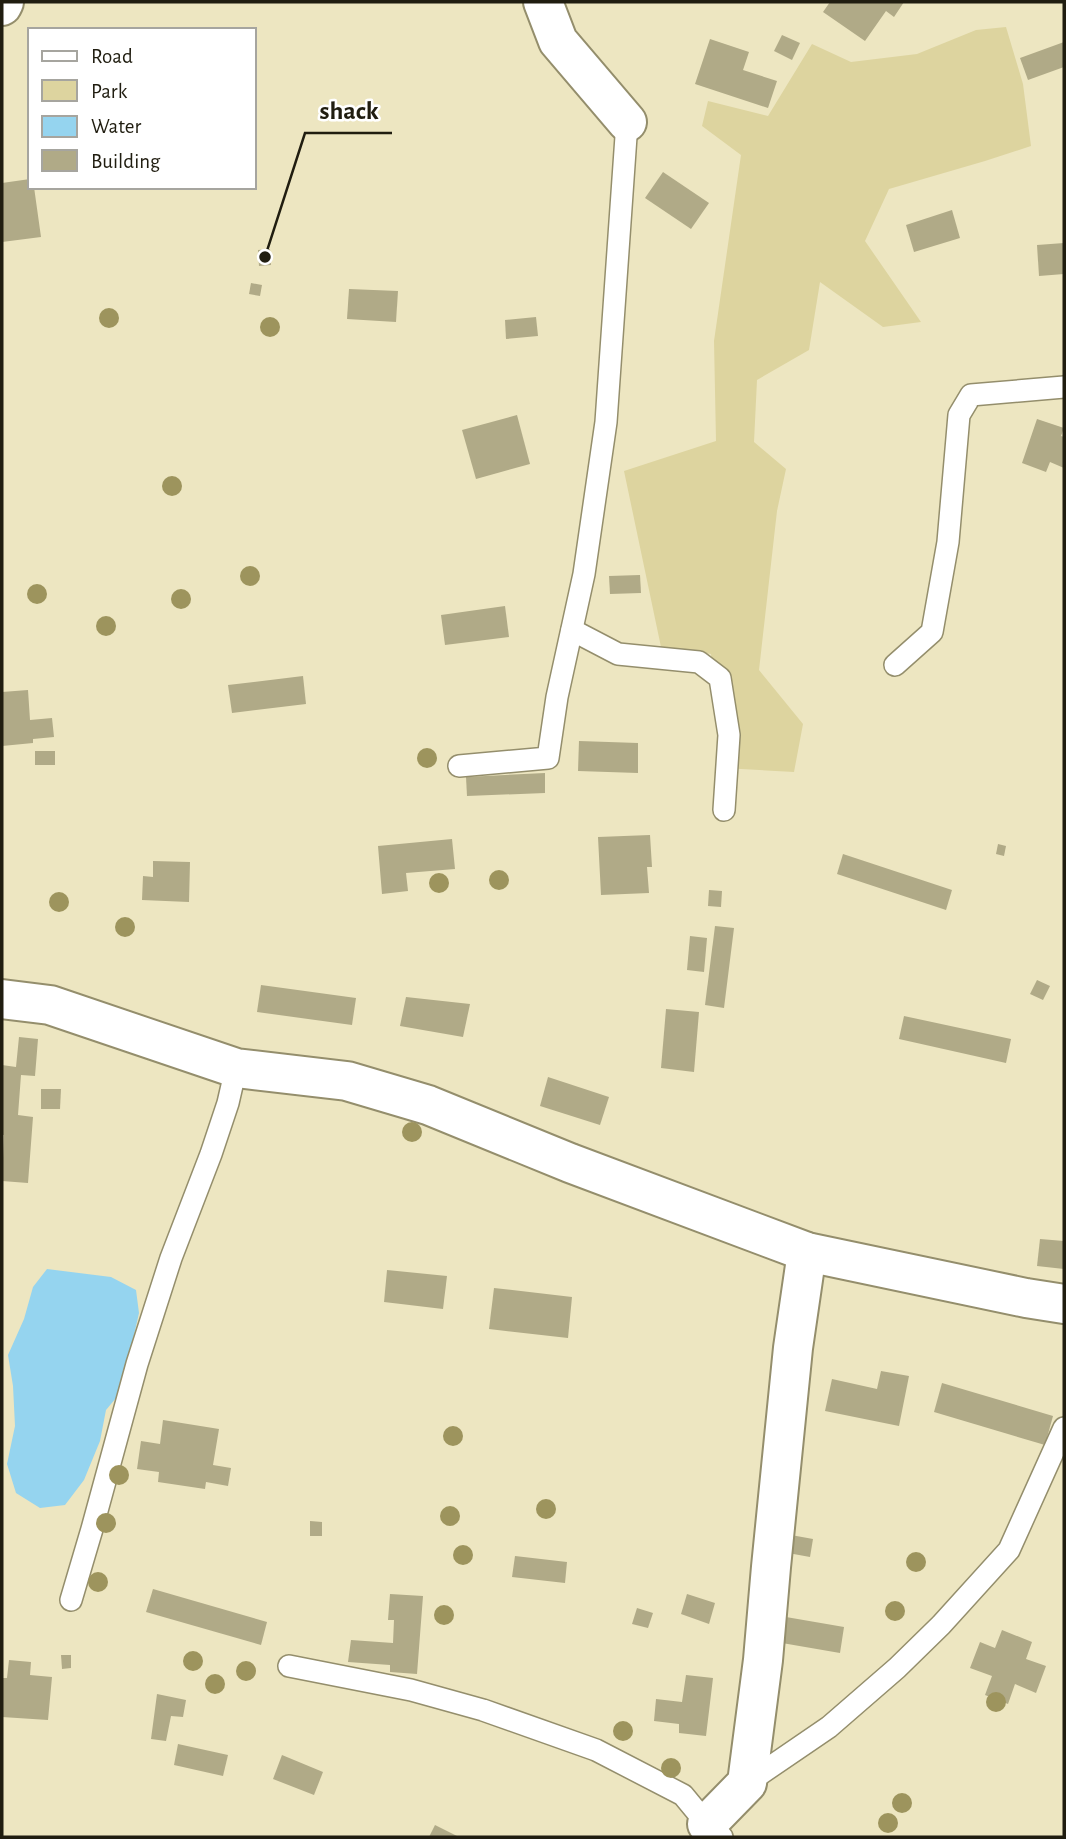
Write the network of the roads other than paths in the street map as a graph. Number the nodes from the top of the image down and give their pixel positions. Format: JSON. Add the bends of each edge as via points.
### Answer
{"nodes":[{"id":1,"x":543,"y":2,"type":"edge"},
{"id":2,"x":627,"y":122,"type":"joint"},
{"id":3,"x":1064,"y":387,"type":"edge"},
{"id":4,"x":572,"y":631,"type":"junction"},
{"id":5,"x":895,"y":666,"type":"dead end"},
{"id":6,"x":459,"y":765,"type":"dead end"},
{"id":7,"x":724,"y":810,"type":"dead end"},
{"id":8,"x":2,"y":999,"type":"edge"},
{"id":9,"x":236,"y":1068,"type":"junction"},
{"id":10,"x":807,"y":1252,"type":"junction"},
{"id":11,"x":1064,"y":1304,"type":"edge"},
{"id":12,"x":1064,"y":1428,"type":"edge"},
{"id":13,"x":71,"y":1600,"type":"dead end"},
{"id":14,"x":289,"y":1666,"type":"dead end"},
{"id":15,"x":747,"y":1783,"type":"junction"},
{"id":16,"x":709,"y":1833,"type":"edge"}],
"edges":[{"from":1,"to":2,"type":"street","via":[[558,41]]},
{"from":2,"to":4,"type":"lane","via":[[606,422]]},
{"from":3,"to":5,"type":"lane","via":[[971,395],[959,415],[948,541],[932,632]]},
{"from":4,"to":6,"type":"lane","via":[[548,758]]},
{"from":4,"to":7,"type":"lane","via":[[618,654],[699,662],[720,678],[729,735]]},
{"from":8,"to":9,"type":"street","via":[[50,1005]]},
{"from":9,"to":10,"type":"street","via":[[347,1081],[428,1105]]},
{"from":9,"to":13,"type":"lane","via":[[220,1129],[137,1364]]},
{"from":10,"to":11,"type":"street"},
{"from":10,"to":15,"type":"street"},
{"from":12,"to":15,"type":"lane","via":[[1009,1550],[897,1668],[829,1727]]},
{"from":14,"to":16,"type":"lane","via":[[411,1690],[596,1750],[682,1795]]},
{"from":15,"to":16,"type":"street"}]}
